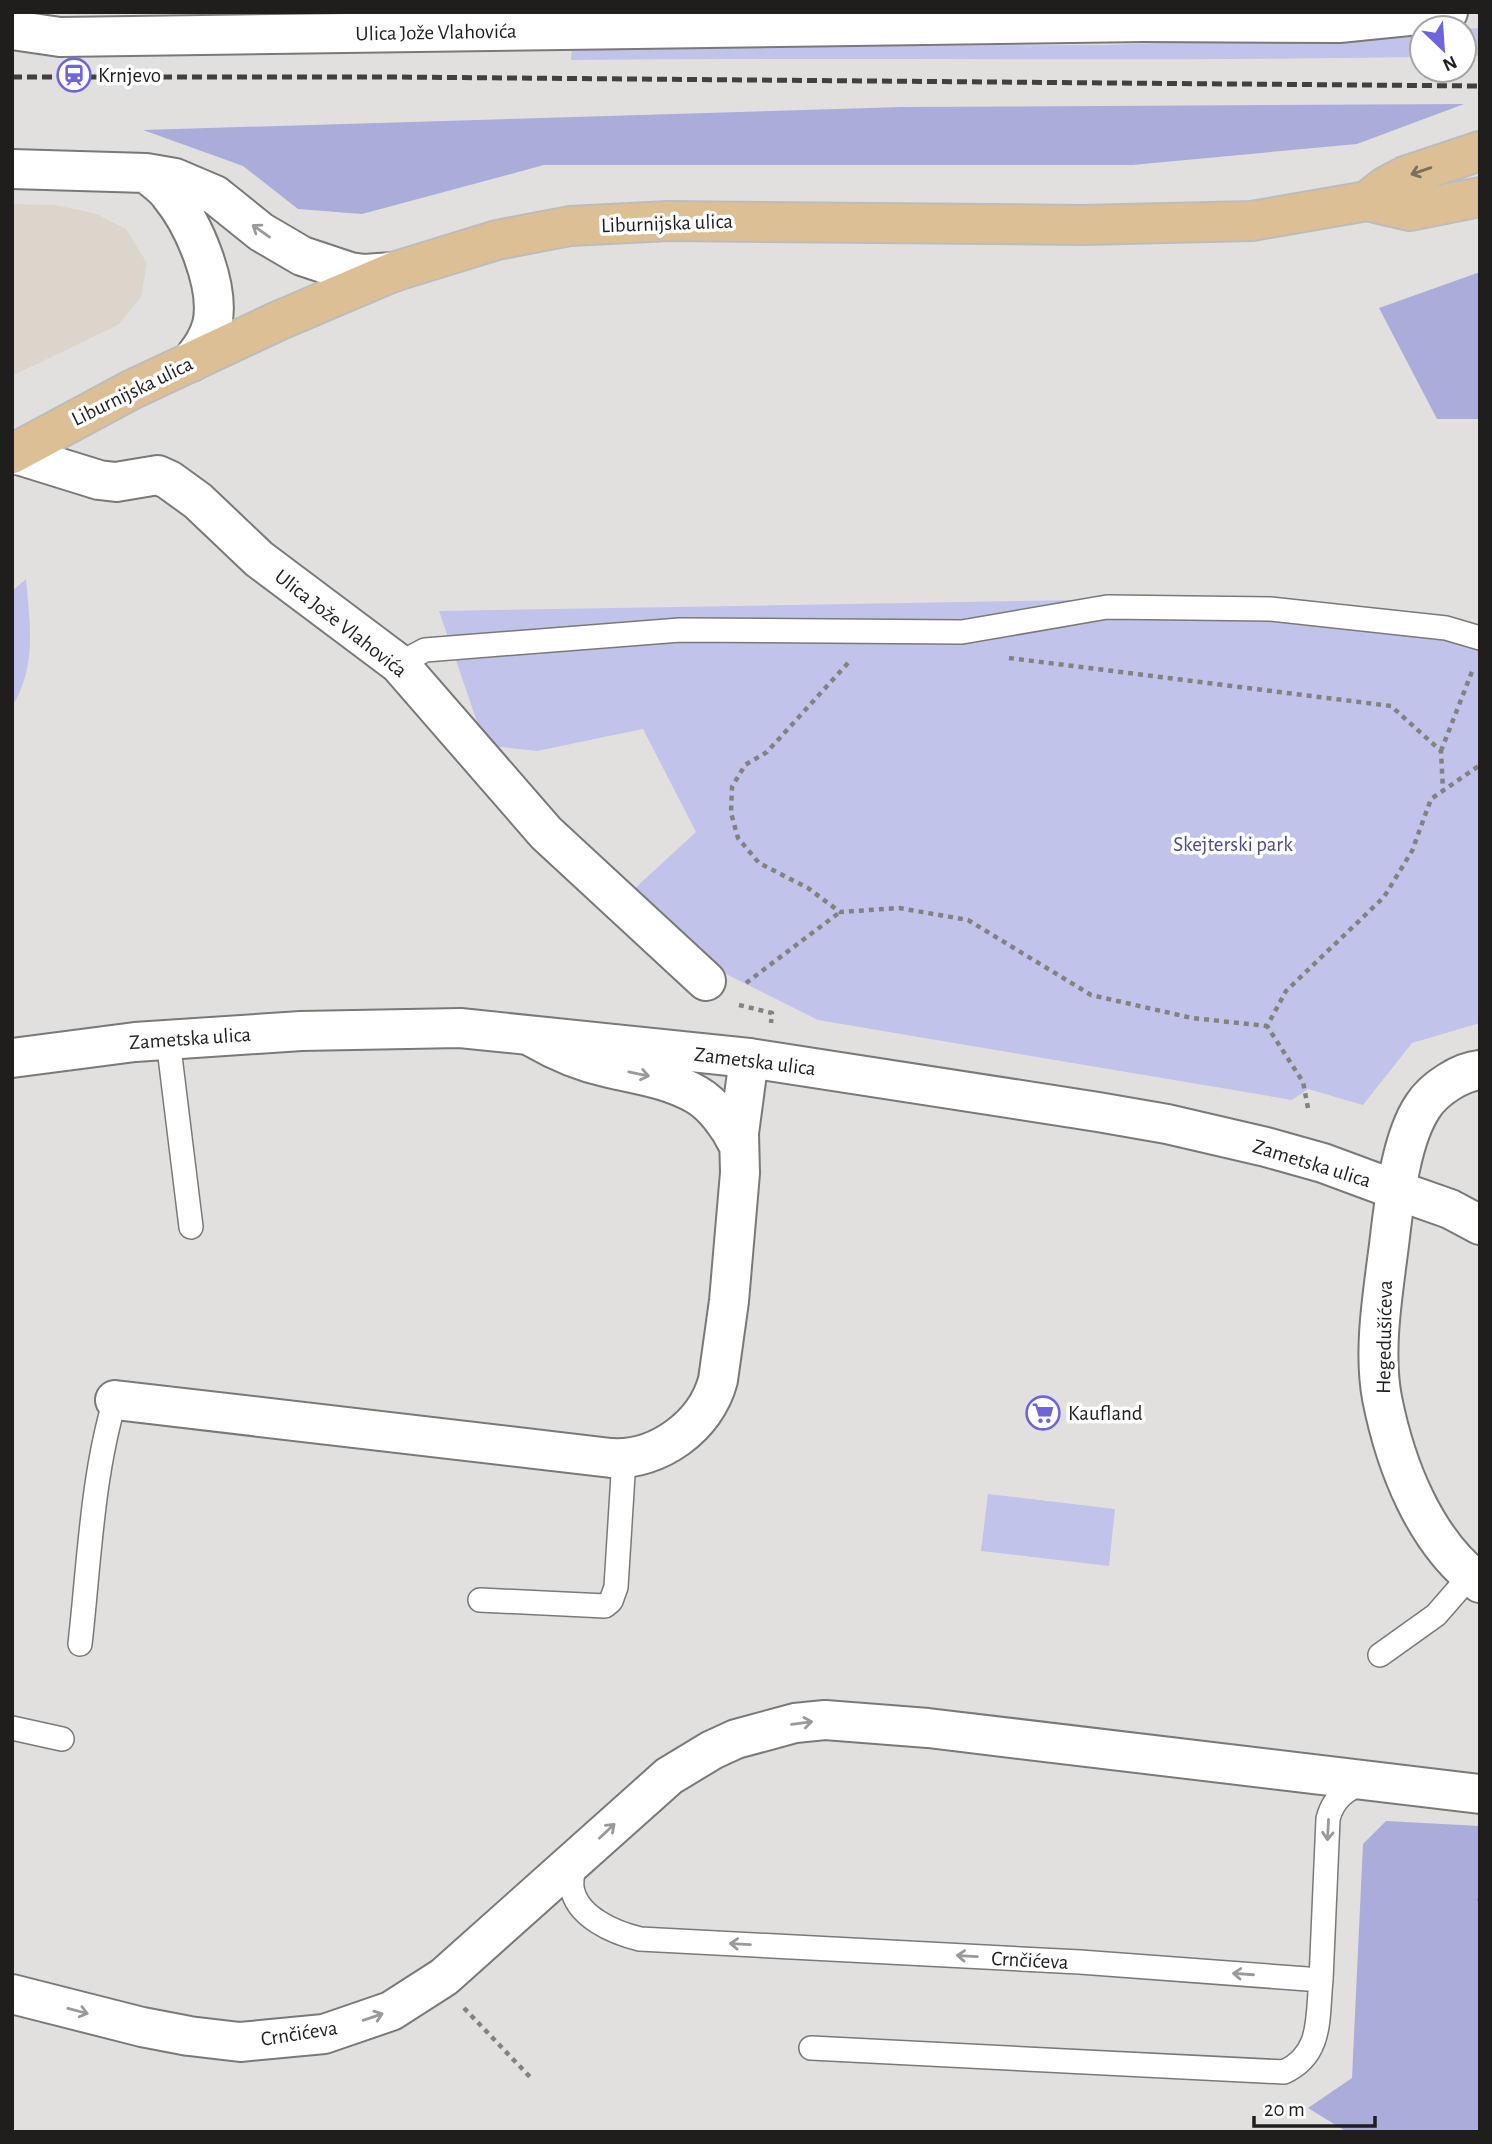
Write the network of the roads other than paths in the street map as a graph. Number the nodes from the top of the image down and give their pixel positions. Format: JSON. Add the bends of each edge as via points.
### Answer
{"nodes":[{"id":1,"x":1448,"y":12,"type":"edge"},
{"id":2,"x":12,"y":30,"type":"edge"},
{"id":3,"x":1480,"y":151,"type":"edge"},
{"id":4,"x":12,"y":169,"type":"edge"},
{"id":5,"x":146,"y":173,"type":"junction"},
{"id":6,"x":1480,"y":197,"type":"edge"},
{"id":7,"x":1367,"y":201,"type":"junction"},
{"id":8,"x":296,"y":253,"type":"junction"},
{"id":9,"x":393,"y":272,"type":"junction"},
{"id":10,"x":209,"y":275,"type":"junction"},
{"id":11,"x":276,"y":322,"type":"junction"},
{"id":12,"x":191,"y":362,"type":"junction"},
{"id":13,"x":12,"y":454,"type":"edge"},
{"id":14,"x":1480,"y":638,"type":"edge"},
{"id":15,"x":399,"y":664,"type":"junction"},
{"id":16,"x":717,"y":992,"type":"road end"},
{"id":17,"x":529,"y":1035,"type":"junction"},
{"id":18,"x":168,"y":1040,"type":"junction"},
{"id":19,"x":12,"y":1058,"type":"edge"},
{"id":20,"x":749,"y":1058,"type":"junction"},
{"id":21,"x":1480,"y":1070,"type":"edge"},
{"id":22,"x":738,"y":1144,"type":"junction"},
{"id":23,"x":1396,"y":1190,"type":"junction"},
{"id":24,"x":1480,"y":1225,"type":"edge"},
{"id":25,"x":191,"y":1227,"type":"dead end"},
{"id":26,"x":115,"y":1401,"type":"joint"},
{"id":27,"x":624,"y":1459,"type":"junction"},
{"id":28,"x":1475,"y":1579,"type":"edge"},
{"id":29,"x":480,"y":1600,"type":"dead end"},
{"id":30,"x":79,"y":1644,"type":"dead end"},
{"id":31,"x":1380,"y":1655,"type":"dead end"},
{"id":32,"x":12,"y":1728,"type":"edge"},
{"id":33,"x":62,"y":1739,"type":"dead end"},
{"id":34,"x":1366,"y":1782,"type":"junction"},
{"id":35,"x":1480,"y":1794,"type":"edge"},
{"id":36,"x":575,"y":1859,"type":"junction"},
{"id":37,"x":1321,"y":1980,"type":"junction"},
{"id":38,"x":12,"y":1994,"type":"edge"},
{"id":39,"x":811,"y":2048,"type":"dead end"}],
"edges":[{"from":1,"to":2,"type":"street","name":"Ulica Jože Vlahovića","via":[[1339,23],[60,37]]},
{"from":3,"to":7,"type":"main road","name":"Liburnijska ulica","one_way":true,"via":[[1405,176]]},
{"from":4,"to":5,"type":"street"},
{"from":8,"to":5,"type":"street","one_way":true,"via":[[199,186]]},
{"from":5,"to":10,"type":"street","via":[[179,207]]},
{"from":6,"to":7,"type":"main road","name":"Liburnijska ulica","via":[[1410,211]]},
{"from":7,"to":9,"type":"main road","name":"Liburnijska ulica","via":[[1252,221],[1083,225],[669,221],[570,226],[497,240]]},
{"from":8,"to":9,"type":"street","via":[[350,272]]},
{"from":8,"to":11,"type":"street","via":[[302,285],[295,306]]},
{"from":9,"to":11,"type":"main road","name":"Liburnijska ulica"},
{"from":10,"to":11,"type":"street","via":[[235,314],[253,324]]},
{"from":10,"to":12,"type":"street","via":[[213,322]]},
{"from":11,"to":12,"type":"main road","name":"Liburnijska ulica"},
{"from":12,"to":13,"type":"main road","name":"Liburnijska ulica"},
{"from":13,"to":15,"type":"street","name":"Ulica Jože Vlahovića","via":[[99,480],[158,475],[169,480],[260,559]]},
{"from":14,"to":15,"type":"lane","via":[[1446,628],[1270,609],[1107,607],[962,632],[680,630],[425,650]]},
{"from":15,"to":16,"type":"street","name":"Ulica Jože Vlahovića","via":[[546,833]]},
{"from":17,"to":18,"type":"street","name":"Zametska ulica","via":[[460,1028],[301,1031]]},
{"from":17,"to":20,"type":"street","name":"Zametska ulica"},
{"from":17,"to":22,"type":"street","one_way":true,"via":[[583,1061],[678,1085],[698,1095]]},
{"from":18,"to":19,"type":"street","name":"Zametska ulica"},
{"from":18,"to":25,"type":"lane"},
{"from":20,"to":22,"type":"street"},
{"from":20,"to":23,"type":"street","name":"Zametska ulica","via":[[1167,1124],[1278,1150]]},
{"from":21,"to":23,"type":"street","name":"Hegedušićeva","via":[[1445,1085],[1424,1105],[1412,1128]]},
{"from":22,"to":27,"type":"street","via":[[740,1173],[729,1301],[716,1391],[701,1416],[679,1437],[651,1452]]},
{"from":23,"to":24,"type":"street","name":"Zametska ulica"},
{"from":23,"to":28,"type":"street","name":"Hegedušićeva","via":[[1382,1287],[1382,1395],[1411,1495],[1439,1540]]},
{"from":26,"to":27,"type":"street"},
{"from":26,"to":30,"type":"lane","via":[[106,1430]]},
{"from":27,"to":29,"type":"lane","via":[[616,1587],[611,1601],[605,1606]]},
{"from":28,"to":31,"type":"lane","via":[[1436,1615]]},
{"from":32,"to":33,"type":"lane"},
{"from":34,"to":35,"type":"street","name":"Crnčićeva"},
{"from":36,"to":34,"type":"street","name":"Crnčićeva","one_way":true,"via":[[670,1776],[712,1750],[794,1723],[825,1720],[928,1728]]},
{"from":34,"to":37,"type":"lane","one_way":true,"via":[[1338,1798],[1328,1819]]},
{"from":37,"to":36,"type":"lane","name":"Crnčićeva","one_way":true,"via":[[640,1939],[611,1929],[576,1902],[572,1884]]},
{"from":38,"to":36,"type":"street","name":"Crnčićeva","one_way":true,"via":[[189,2036],[240,2042],[324,2034],[391,2011],[444,1977]]},
{"from":37,"to":39,"type":"lane","via":[[1314,2044],[1307,2056],[1284,2072]]}]}
